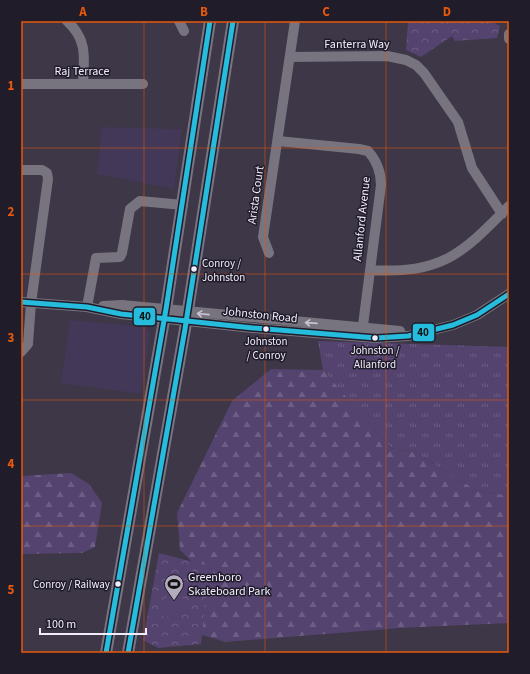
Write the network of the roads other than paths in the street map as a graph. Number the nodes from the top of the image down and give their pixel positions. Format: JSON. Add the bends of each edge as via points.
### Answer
{"nodes":[{"id":1,"x":67,"y":21,"type":"edge"},
{"id":2,"x":179,"y":21,"type":"edge"},
{"id":3,"x":210,"y":21,"type":"edge"},
{"id":4,"x":233,"y":21,"type":"edge"},
{"id":5,"x":295,"y":21,"type":"edge"},
{"id":6,"x":184,"y":30,"type":"dead end"},
{"id":7,"x":509,"y":34,"type":"edge"},
{"id":8,"x":509,"y":39,"type":"edge"},
{"id":9,"x":290,"y":57,"type":"junction"},
{"id":10,"x":21,"y":84,"type":"edge"},
{"id":11,"x":83,"y":84,"type":"junction"},
{"id":12,"x":143,"y":84,"type":"dead end"},
{"id":13,"x":278,"y":141,"type":"junction"},
{"id":14,"x":189,"y":169,"type":"junction"},
{"id":15,"x":21,"y":170,"type":"edge"},
{"id":16,"x":210,"y":171,"type":"junction"},
{"id":17,"x":183,"y":205,"type":"junction"},
{"id":18,"x":506,"y":210,"type":"edge"},
{"id":19,"x":269,"y":253,"type":"dead end"},
{"id":20,"x":370,"y":270,"type":"junction"},
{"id":21,"x":509,"y":294,"type":"edge"},
{"id":22,"x":26,"y":302,"type":"edge"},
{"id":23,"x":87,"y":307,"type":"junction"},
{"id":24,"x":165,"y":314,"type":"junction"},
{"id":25,"x":187,"y":316,"type":"junction"},
{"id":26,"x":362,"y":333,"type":"junction"},
{"id":27,"x":21,"y":352,"type":"edge"},
{"id":28,"x":106,"y":653,"type":"edge"},
{"id":29,"x":128,"y":653,"type":"edge"}],
"edges":[{"from":1,"to":11,"type":"street","via":[[78,31],[84,46]]},
{"from":2,"to":6,"type":"street"},
{"from":3,"to":14,"type":"main road"},
{"from":4,"to":16,"type":"main road"},
{"from":5,"to":9,"type":"street"},
{"from":7,"to":8,"type":"street"},
{"from":9,"to":13,"type":"street"},
{"from":9,"to":18,"type":"street","name":"Fanterra Way","via":[[387,56],[416,65],[458,122],[472,168]]},
{"from":10,"to":11,"type":"street","name":"Raj Terrace"},
{"from":11,"to":12,"type":"street","name":"Raj Terrace"},
{"from":13,"to":19,"type":"street","name":"Arista Court","via":[[263,237]]},
{"from":13,"to":20,"type":"street","name":"Allanford Avenue","via":[[359,149],[368,151],[374,157],[381,175],[381,185]]},
{"from":14,"to":16,"type":"main road"},
{"from":14,"to":17,"type":"main road"},
{"from":15,"to":22,"type":"street","via":[[42,170],[48,173]]},
{"from":16,"to":25,"type":"main road"},
{"from":17,"to":23,"type":"street","via":[[140,201],[133,205],[120,257],[96,258]]},
{"from":17,"to":24,"type":"main road"},
{"from":18,"to":20,"type":"street","via":[[468,246],[445,260],[415,270]]},
{"from":20,"to":26,"type":"street","name":"Allanford Avenue"},
{"from":21,"to":26,"type":"street","name":"Johnston Road","via":[[469,319],[430,331]]},
{"from":22,"to":23,"type":"street","name":"Johnston Road"},
{"from":22,"to":27,"type":"street","via":[[28,344]]},
{"from":23,"to":24,"type":"street","name":"Johnston Road","via":[[122,306]]},
{"from":24,"to":25,"type":"street","name":"Johnston Road"},
{"from":24,"to":28,"type":"main road"},
{"from":25,"to":26,"type":"street","name":"Johnston Road"},
{"from":25,"to":29,"type":"main road"}]}
